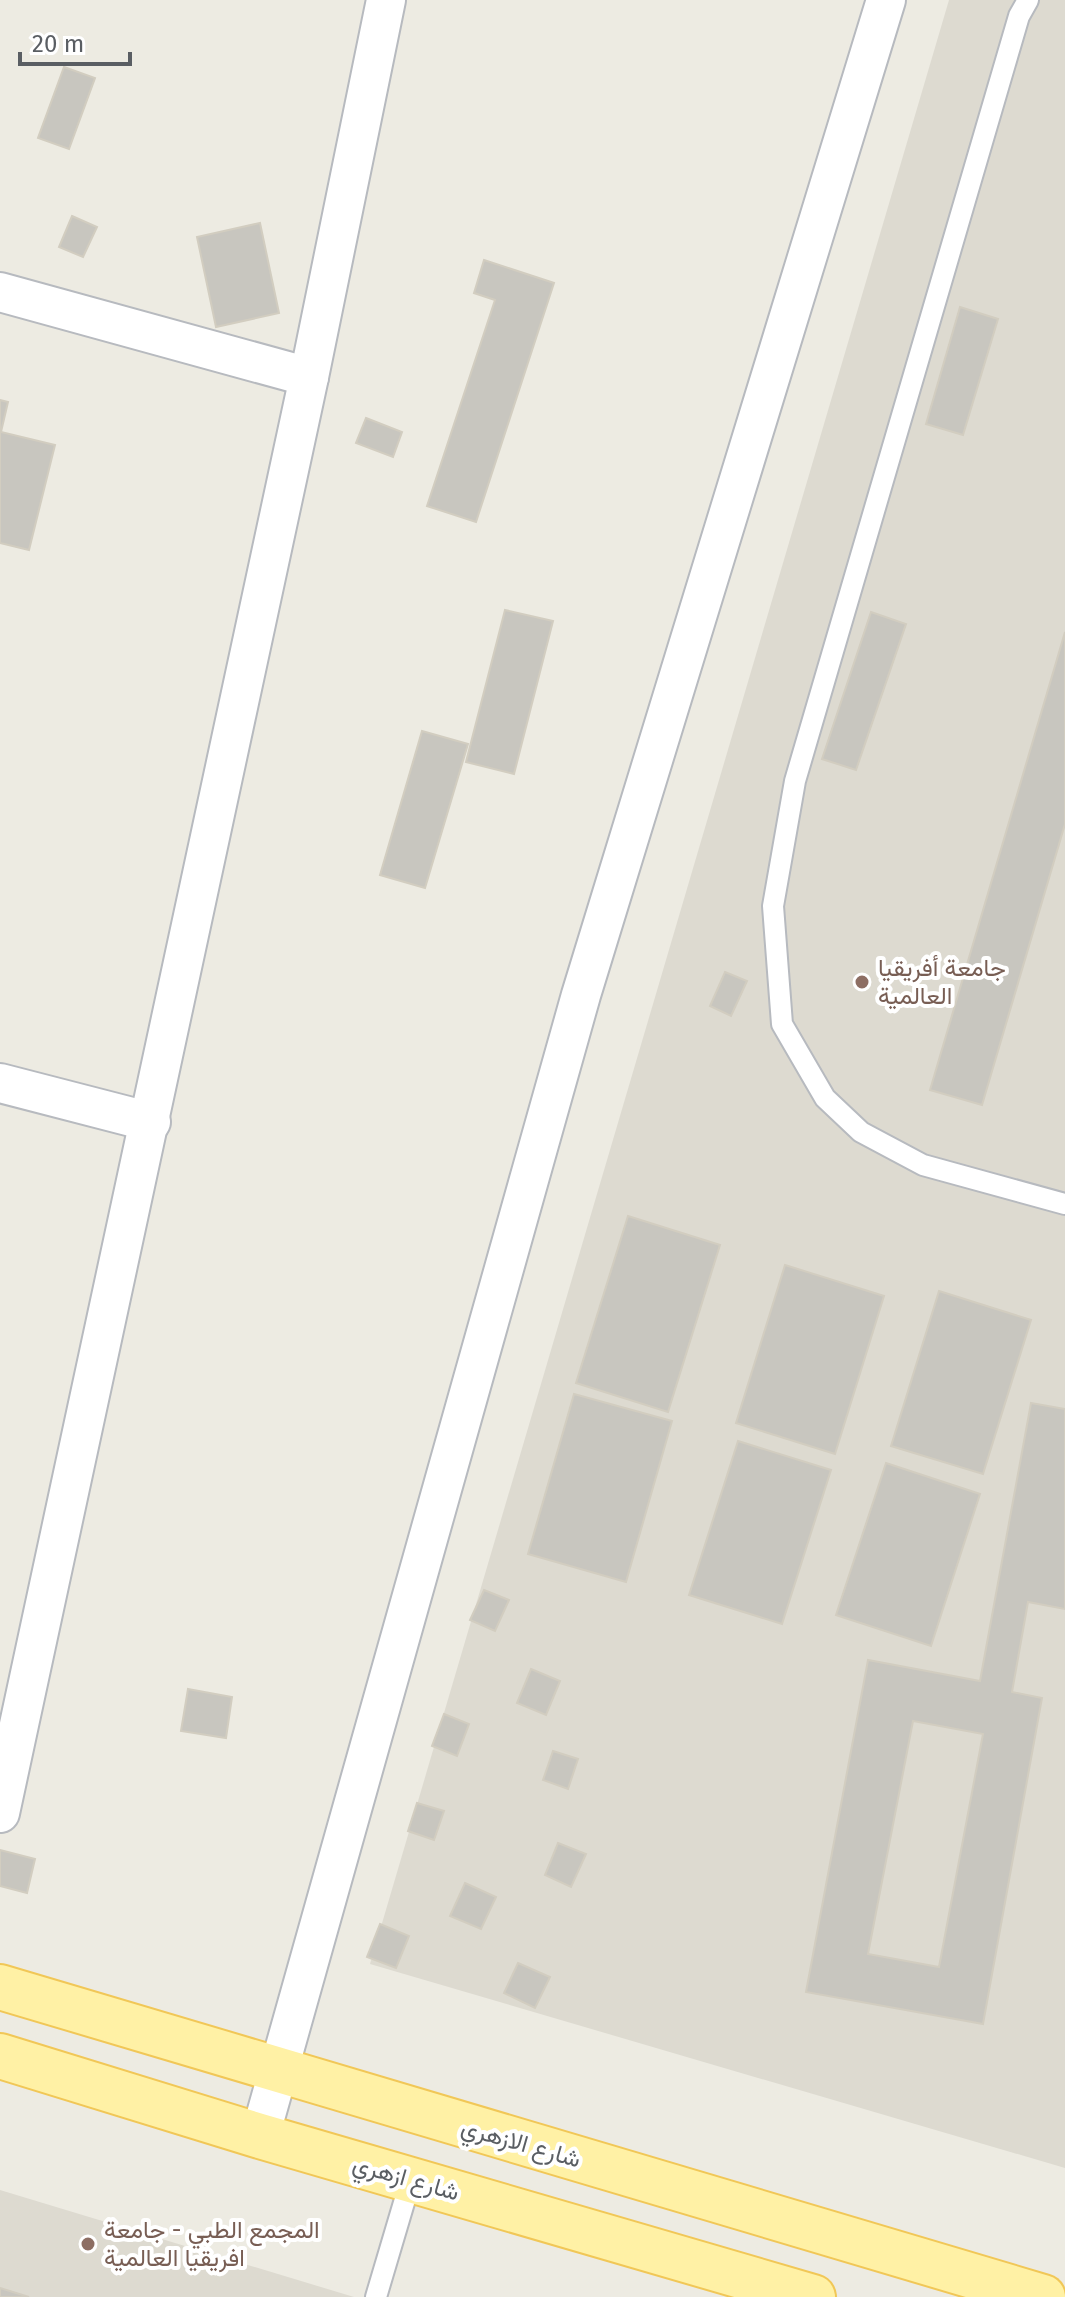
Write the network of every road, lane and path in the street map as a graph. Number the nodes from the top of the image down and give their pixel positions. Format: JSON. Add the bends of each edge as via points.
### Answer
{"nodes":[{"id":1,"x":386,"y":0,"type":"edge"},
{"id":2,"x":886,"y":0,"type":"edge"},
{"id":3,"x":1028,"y":0,"type":"edge"},
{"id":4,"x":0,"y":292,"type":"edge"},
{"id":5,"x":309,"y":377,"type":"junction"},
{"id":6,"x":0,"y":1083,"type":"edge"},
{"id":7,"x":151,"y":1122,"type":"junction"},
{"id":8,"x":1065,"y":1204,"type":"edge"},
{"id":9,"x":0,"y":1813,"type":"edge"},
{"id":10,"x":0,"y":1987,"type":"edge"},
{"id":11,"x":0,"y":2056,"type":"edge"},
{"id":12,"x":278,"y":2071,"type":"junction"},
{"id":13,"x":260,"y":2136,"type":"junction"},
{"id":14,"x":411,"y":2179,"type":"junction"},
{"id":15,"x":376,"y":2297,"type":"edge"},
{"id":16,"x":813,"y":2297,"type":"edge"},
{"id":17,"x":1043,"y":2297,"type":"edge"}],
"edges":[{"from":1,"to":5,"type":"street"},
{"from":2,"to":12,"type":"street","via":[[581,995]]},
{"from":3,"to":8,"type":"lane","via":[[947,255],[799,766],[773,906],[782,1024],[825,1098],[861,1132],[923,1165]]},
{"from":4,"to":5,"type":"street"},
{"from":5,"to":7,"type":"street"},
{"from":6,"to":7,"type":"street"},
{"from":7,"to":9,"type":"street"},
{"from":10,"to":12,"type":"main road","name":"شارع الازهري"},
{"from":11,"to":13,"type":"main road","name":"شارع ازهري"},
{"from":12,"to":13,"type":"street"},
{"from":12,"to":17,"type":"main road","name":"شارع الازهري"},
{"from":13,"to":14,"type":"main road","name":"شارع ازهري"},
{"from":14,"to":15,"type":"lane"},
{"from":14,"to":16,"type":"main road","name":"شارع ازهري"}]}
